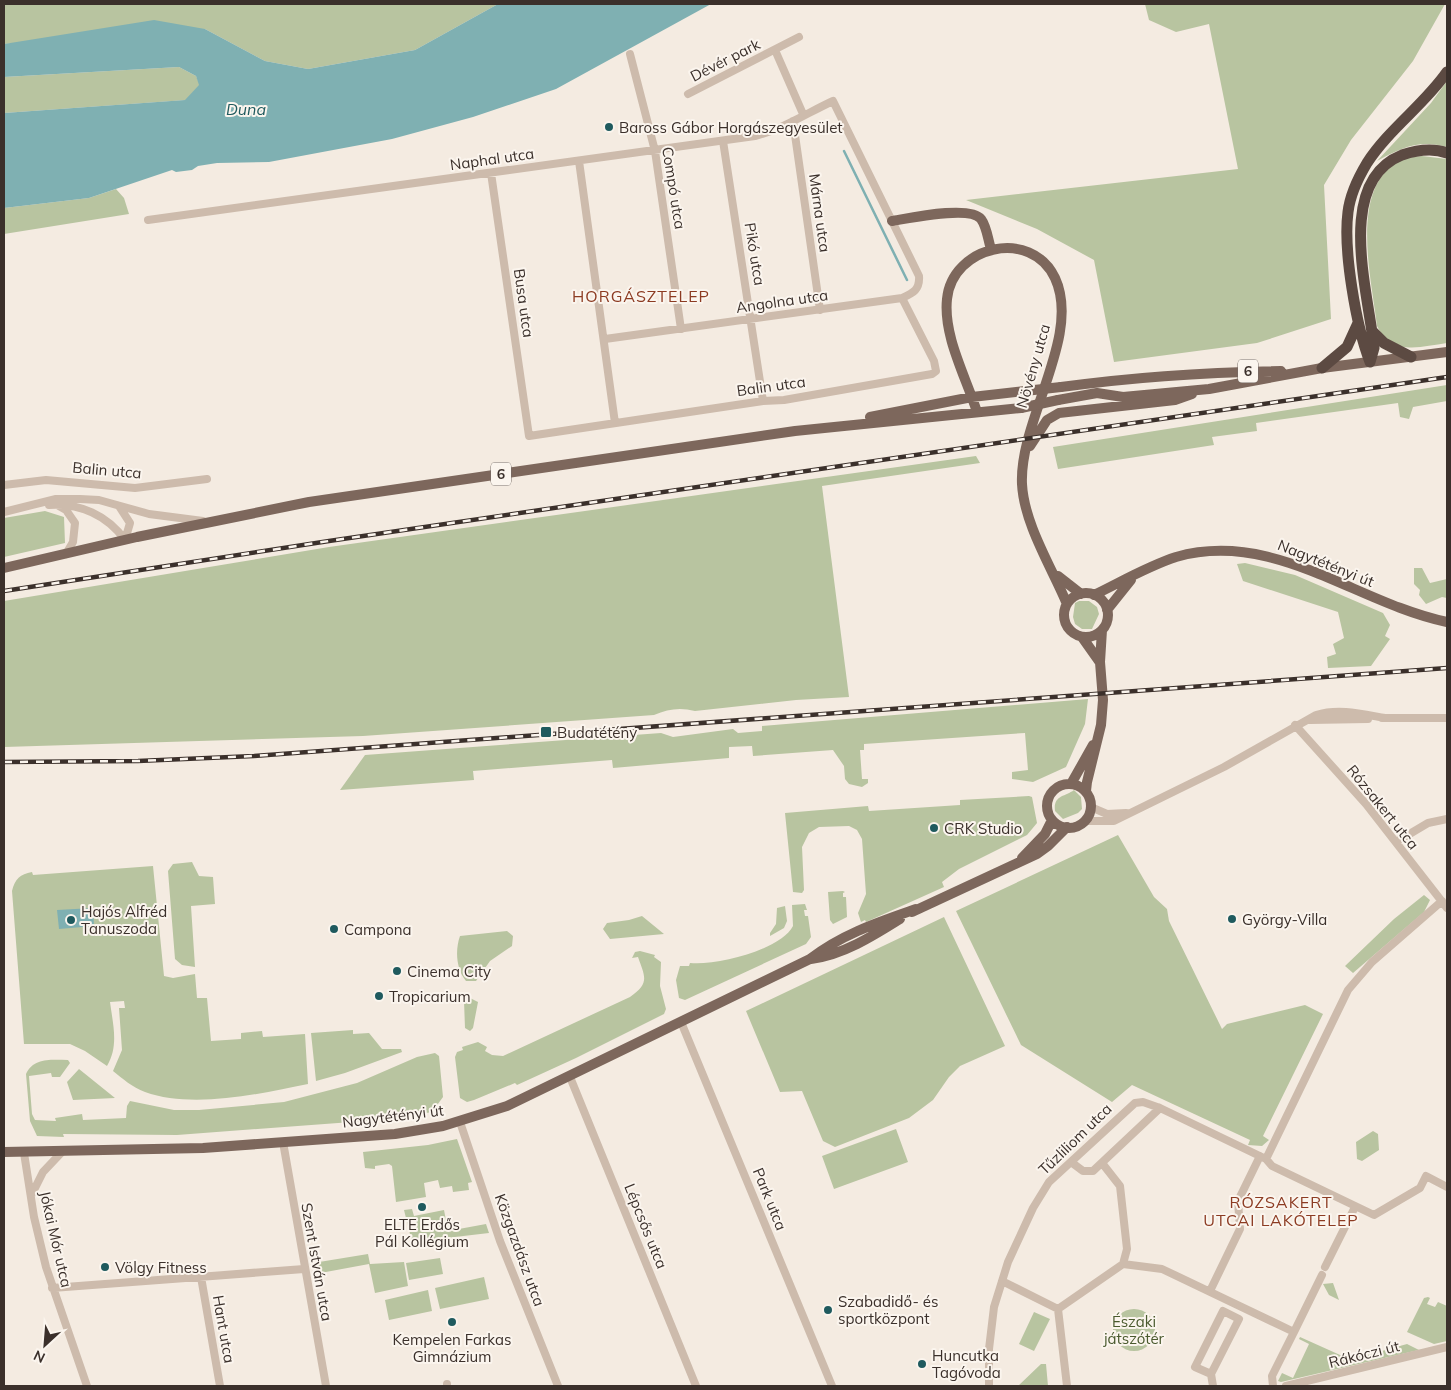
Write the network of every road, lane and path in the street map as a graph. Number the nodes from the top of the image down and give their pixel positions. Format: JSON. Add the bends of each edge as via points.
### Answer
{"nodes":[{"id":1,"x":799,"y":37,"type":"dead end"},
{"id":2,"x":775,"y":50,"type":"junction"},
{"id":3,"x":630,"y":54,"type":"dead end"},
{"id":4,"x":1447,"y":72,"type":"edge"},
{"id":5,"x":688,"y":94,"type":"dead end"},
{"id":6,"x":803,"y":114,"type":"junction"},
{"id":7,"x":793,"y":121,"type":"junction"},
{"id":8,"x":724,"y":141,"type":"junction"},
{"id":9,"x":655,"y":151,"type":"junction"},
{"id":10,"x":1447,"y":153,"type":"edge"},
{"id":11,"x":578,"y":161,"type":"junction"},
{"id":12,"x":491,"y":173,"type":"junction"},
{"id":13,"x":148,"y":220,"type":"dead end"},
{"id":14,"x":892,"y":221,"type":"junction"},
{"id":15,"x":991,"y":249,"type":"junction"},
{"id":16,"x":902,"y":298,"type":"junction"},
{"id":17,"x":820,"y":310,"type":"junction"},
{"id":18,"x":750,"y":319,"type":"junction"},
{"id":19,"x":1358,"y":322,"type":"junction"},
{"id":20,"x":681,"y":329,"type":"junction"},
{"id":21,"x":1372,"y":331,"type":"junction"},
{"id":22,"x":605,"y":339,"type":"junction"},
{"id":23,"x":1447,"y":352,"type":"edge"},
{"id":24,"x":1410,"y":357,"type":"junction"},
{"id":25,"x":1370,"y":362,"type":"junction"},
{"id":26,"x":1317,"y":369,"type":"junction"},
{"id":27,"x":1209,"y":389,"type":"junction"},
{"id":28,"x":972,"y":397,"type":"junction"},
{"id":29,"x":763,"y":401,"type":"junction"},
{"id":30,"x":977,"y":412,"type":"junction"},
{"id":31,"x":615,"y":423,"type":"junction"},
{"id":32,"x":795,"y":431,"type":"junction"},
{"id":33,"x":529,"y":436,"type":"joint"},
{"id":34,"x":1024,"y":456,"type":"junction"},
{"id":35,"x":207,"y":479,"type":"dead end"},
{"id":36,"x":4,"y":485,"type":"edge"},
{"id":37,"x":55,"y":504,"type":"junction"},
{"id":38,"x":118,"y":505,"type":"junction"},
{"id":39,"x":32,"y":506,"type":"junction"},
{"id":40,"x":4,"y":512,"type":"edge"},
{"id":41,"x":207,"y":522,"type":"junction"},
{"id":42,"x":125,"y":540,"type":"junction"},
{"id":43,"x":66,"y":554,"type":"junction"},
{"id":44,"x":4,"y":568,"type":"edge"},
{"id":45,"x":1053,"y":571,"type":"junction"},
{"id":46,"x":1135,"y":576,"type":"junction"},
{"id":47,"x":1081,"y":594,"type":"junction"},
{"id":48,"x":1094,"y":595,"type":"junction"},
{"id":49,"x":1067,"y":604,"type":"junction"},
{"id":50,"x":1107,"y":610,"type":"junction"},
{"id":51,"x":1447,"y":622,"type":"edge"},
{"id":52,"x":1102,"y":630,"type":"junction"},
{"id":53,"x":1082,"y":637,"type":"junction"},
{"id":54,"x":1100,"y":662,"type":"junction"},
{"id":55,"x":1447,"y":718,"type":"edge"},
{"id":56,"x":1295,"y":725,"type":"junction"},
{"id":57,"x":1097,"y":737,"type":"junction"},
{"id":58,"x":1071,"y":784,"type":"junction"},
{"id":59,"x":1086,"y":791,"type":"junction"},
{"id":60,"x":1093,"y":808,"type":"junction"},
{"id":61,"x":1132,"y":812,"type":"junction"},
{"id":62,"x":1447,"y":819,"type":"edge"},
{"id":63,"x":1052,"y":820,"type":"junction"},
{"id":64,"x":1086,"y":821,"type":"junction"},
{"id":65,"x":1067,"y":827,"type":"junction"},
{"id":66,"x":1396,"y":842,"type":"junction"},
{"id":67,"x":1020,"y":860,"type":"junction"},
{"id":68,"x":1442,"y":901,"type":"junction"},
{"id":69,"x":1447,"y":908,"type":"edge"},
{"id":70,"x":681,"y":1022,"type":"junction"},
{"id":71,"x":570,"y":1077,"type":"junction"},
{"id":72,"x":1160,"y":1108,"type":"junction"},
{"id":73,"x":460,"y":1122,"type":"junction"},
{"id":74,"x":283,"y":1142,"type":"junction"},
{"id":75,"x":4,"y":1152,"type":"edge"},
{"id":76,"x":24,"y":1153,"type":"junction"},
{"id":77,"x":61,"y":1153,"type":"junction"},
{"id":78,"x":1263,"y":1157,"type":"junction"},
{"id":79,"x":1071,"y":1162,"type":"junction"},
{"id":80,"x":1102,"y":1163,"type":"junction"},
{"id":81,"x":1447,"y":1187,"type":"edge"},
{"id":82,"x":32,"y":1194,"type":"junction"},
{"id":83,"x":1355,"y":1207,"type":"junction"},
{"id":84,"x":1123,"y":1264,"type":"junction"},
{"id":85,"x":1326,"y":1267,"type":"dead end"},
{"id":86,"x":304,"y":1269,"type":"junction"},
{"id":87,"x":1322,"y":1275,"type":"dead end"},
{"id":88,"x":201,"y":1278,"type":"junction"},
{"id":89,"x":1002,"y":1281,"type":"junction"},
{"id":90,"x":52,"y":1288,"type":"junction"},
{"id":91,"x":1210,"y":1291,"type":"junction"},
{"id":92,"x":1228,"y":1300,"type":"junction"},
{"id":93,"x":1058,"y":1309,"type":"junction"},
{"id":94,"x":1223,"y":1311,"type":"junction"},
{"id":95,"x":1294,"y":1332,"type":"junction"},
{"id":96,"x":1447,"y":1347,"type":"edge"},
{"id":97,"x":1211,"y":1374,"type":"junction"},
{"id":98,"x":1332,"y":1377,"type":"junction"},
{"id":99,"x":87,"y":1386,"type":"edge"},
{"id":100,"x":220,"y":1386,"type":"edge"},
{"id":101,"x":326,"y":1386,"type":"edge"},
{"id":102,"x":558,"y":1386,"type":"edge"},
{"id":103,"x":696,"y":1386,"type":"edge"},
{"id":104,"x":832,"y":1386,"type":"edge"},
{"id":105,"x":989,"y":1386,"type":"edge"},
{"id":106,"x":1067,"y":1386,"type":"edge"},
{"id":107,"x":1213,"y":1386,"type":"edge"},
{"id":108,"x":1273,"y":1386,"type":"edge"},
{"id":109,"x":1286,"y":1386,"type":"edge"},
{"id":110,"x":1334,"y":1386,"type":"edge"}],
"edges":[{"from":1,"to":2,"type":"street","name":"Dévér park"},
{"from":2,"to":5,"type":"street","name":"Dévér park"},
{"from":2,"to":6,"type":"street","name":"Dévér park"},
{"from":3,"to":9,"type":"street","name":"Compó utca"},
{"from":4,"to":19,"type":"highway","via":[[1368,162],[1352,195],[1347,229]]},
{"from":6,"to":7,"type":"street","name":"Naphal utca"},
{"from":6,"to":14,"type":"street","name":"Naphal utca","via":[[833,101]]},
{"from":7,"to":8,"type":"street","name":"Naphal utca","via":[[774,131]]},
{"from":7,"to":17,"type":"street","name":"Márna utca"},
{"from":8,"to":9,"type":"street","name":"Naphal utca"},
{"from":8,"to":18,"type":"street","name":"Pikó utca"},
{"from":9,"to":11,"type":"street","name":"Naphal utca"},
{"from":9,"to":20,"type":"street","name":"Compó utca"},
{"from":10,"to":21,"type":"highway","via":[[1424,150],[1395,158],[1376,176],[1368,189],[1361,219],[1361,238]]},
{"from":11,"to":12,"type":"street","name":"Naphal utca"},
{"from":11,"to":22,"type":"street"},
{"from":12,"to":13,"type":"street","name":"Naphal utca"},
{"from":12,"to":33,"type":"street","name":"Busa utca"},
{"from":14,"to":15,"type":"main road","via":[[959,212],[975,214],[983,223]]},
{"from":14,"to":16,"type":"street","via":[[918,276],[917,289]]},
{"from":15,"to":28,"type":"main road","name":"Növény utca","via":[[958,270],[948,289],[947,325]]},
{"from":15,"to":34,"type":"main road","name":"Növény utca","via":[[1004,247],[1024,251],[1044,263],[1055,278],[1062,302],[1058,342]]},
{"from":16,"to":17,"type":"street","name":"Angolna utca"},
{"from":16,"to":29,"type":"street","name":"Balin utca","via":[[934,361],[936,372]]},
{"from":17,"to":18,"type":"street","name":"Angolna utca"},
{"from":18,"to":20,"type":"street","name":"Angolna utca"},
{"from":18,"to":29,"type":"street","name":"Pikó utca"},
{"from":19,"to":25,"type":"highway"},
{"from":19,"to":26,"type":"highway","via":[[1347,347]]},
{"from":20,"to":22,"type":"street","name":"Angolna utca"},
{"from":21,"to":24,"type":"highway","via":[[1384,343]]},
{"from":21,"to":25,"type":"highway","via":[[1374,348]]},
{"from":22,"to":31,"type":"street"},
{"from":23,"to":24,"type":"main road","number":"6"},
{"from":24,"to":25,"type":"main road","number":"6"},
{"from":25,"to":26,"type":"main road","number":"6"},
{"from":26,"to":27,"type":"main road","number":"6"},
{"from":26,"to":28,"type":"main road","number":"6","bridge":true,"via":[[1157,376]]},
{"from":27,"to":30,"type":"main road","number":"6","bridge":true,"via":[[1123,397],[1097,393],[1021,408]]},
{"from":27,"to":34,"type":"main road","via":[[1175,400],[1058,413],[1041,426]]},
{"from":28,"to":30,"type":"main road","name":"Növény utca"},
{"from":28,"to":32,"type":"main road","number":"6"},
{"from":29,"to":31,"type":"street","name":"Balin utca"},
{"from":30,"to":32,"type":"main road","number":"6"},
{"from":31,"to":33,"type":"street","name":"Balin utca"},
{"from":32,"to":41,"type":"main road","number":"6","via":[[309,502]]},
{"from":34,"to":45,"type":"main road","name":"Növény utca","via":[[1022,484],[1025,504]]},
{"from":35,"to":36,"type":"street","name":"Balin utca","via":[[135,488],[46,480]]},
{"from":37,"to":39,"type":"street"},
{"from":37,"to":42,"type":"street","via":[[95,513],[116,528]]},
{"from":37,"to":43,"type":"street","via":[[66,510],[75,523],[73,542]]},
{"from":38,"to":39,"type":"street","via":[[80,499]]},
{"from":38,"to":41,"type":"street","via":[[149,514]]},
{"from":38,"to":42,"type":"street","via":[[130,522]]},
{"from":39,"to":40,"type":"street"},
{"from":41,"to":42,"type":"main road","number":"6"},
{"from":42,"to":43,"type":"main road","number":"6"},
{"from":43,"to":44,"type":"main road","number":"6"},
{"from":45,"to":47,"type":"main road","name":"Növény utca","via":[[1066,585]]},
{"from":45,"to":49,"type":"main road","name":"Növény utca"},
{"from":46,"to":48,"type":"main road","name":"Nagytétényi út"},
{"from":46,"to":50,"type":"main road","name":"Nagytétényi út"},
{"from":46,"to":51,"type":"main road","name":"Nagytétényi út","via":[[1177,557],[1215,551],[1245,552],[1286,560],[1392,605]]},
{"from":47,"to":48,"type":"main road"},
{"from":47,"to":49,"type":"main road"},
{"from":48,"to":50,"type":"main road"},
{"from":49,"to":53,"type":"main road","name":"Növény utca","via":[[1066,626]]},
{"from":50,"to":52,"type":"main road","via":[[1108,618]]},
{"from":52,"to":53,"type":"main road","via":[[1096,635]]},
{"from":52,"to":54,"type":"main road"},
{"from":53,"to":54,"type":"main road","name":"Növény utca"},
{"from":54,"to":57,"type":"main road","via":[[1103,700]]},
{"from":55,"to":56,"type":"street","name":"Nagytétényi út","via":[[1386,718],[1326,712]]},
{"from":56,"to":61,"type":"street","name":"Nagytétényi út","via":[[1230,763]]},
{"from":56,"to":66,"type":"street","name":"Rózsakert utca"},
{"from":57,"to":58,"type":"main road"},
{"from":57,"to":59,"type":"main road"},
{"from":58,"to":59,"type":"main road"},
{"from":58,"to":63,"type":"main road","via":[[1060,786],[1049,795],[1046,807]]},
{"from":59,"to":60,"type":"main road"},
{"from":60,"to":61,"type":"street","name":"Nagytétényi út","via":[[1107,814]]},
{"from":60,"to":64,"type":"main road"},
{"from":61,"to":64,"type":"street","name":"Nagytétényi út","via":[[1114,821]]},
{"from":62,"to":66,"type":"street","via":[[1428,823]]},
{"from":63,"to":65,"type":"main road"},
{"from":63,"to":67,"type":"main road","name":"Nagytétényi út","via":[[1045,834]]},
{"from":64,"to":65,"type":"main road","name":"Nagytétényi út"},
{"from":65,"to":67,"type":"main road","name":"Nagytétényi út","via":[[1048,846]]},
{"from":66,"to":68,"type":"street","name":"Rózsakert utca"},
{"from":67,"to":70,"type":"main road","name":"Nagytétényi út","via":[[916,910],[830,944],[810,959]]},
{"from":68,"to":69,"type":"street","name":"Rózsakert utca"},
{"from":68,"to":78,"type":"street","via":[[1372,962],[1348,990]]},
{"from":70,"to":71,"type":"main road","name":"Nagytétényi út"},
{"from":70,"to":104,"type":"street","name":"Park utca"},
{"from":71,"to":73,"type":"main road","name":"Nagytétényi út","via":[[506,1106]]},
{"from":71,"to":103,"type":"street","name":"Lépcsős utca"},
{"from":72,"to":78,"type":"street","name":"Tűzliliom utca"},
{"from":72,"to":79,"type":"street","name":"Tűzliliom utca","via":[[1143,1102],[1135,1103]]},
{"from":72,"to":80,"type":"street"},
{"from":73,"to":74,"type":"main road","name":"Nagytétényi út","via":[[395,1134]]},
{"from":73,"to":102,"type":"street","name":"Közgazdász utca","via":[[500,1241]]},
{"from":74,"to":77,"type":"main road","name":"Nagytétényi út"},
{"from":74,"to":86,"type":"street","name":"Szent István utca"},
{"from":75,"to":76,"type":"main road","name":"Nagytétényi út"},
{"from":76,"to":77,"type":"main road","name":"Nagytétényi út"},
{"from":76,"to":82,"type":"street","name":"Jókai Mór utca"},
{"from":77,"to":82,"type":"street","via":[[43,1172]]},
{"from":78,"to":83,"type":"street","name":"Tűzliliom utca","via":[[1272,1166]]},
{"from":78,"to":91,"type":"street","via":[[1238,1202],[1240,1229]]},
{"from":79,"to":80,"type":"street","via":[[1088,1172]]},
{"from":79,"to":89,"type":"street","name":"Tűzliliom utca","via":[[1049,1182],[1038,1198]]},
{"from":80,"to":84,"type":"street","via":[[1120,1186],[1127,1249]]},
{"from":81,"to":83,"type":"street","via":[[1426,1176],[1420,1188],[1380,1213],[1374,1215]]},
{"from":82,"to":90,"type":"street","name":"Jókai Mór utca","via":[[40,1247]]},
{"from":83,"to":85,"type":"street"},
{"from":84,"to":91,"type":"street","via":[[1162,1269]]},
{"from":84,"to":93,"type":"street"},
{"from":86,"to":88,"type":"street"},
{"from":86,"to":101,"type":"street","name":"Szent István utca"},
{"from":87,"to":95,"type":"street"},
{"from":88,"to":90,"type":"street"},
{"from":88,"to":100,"type":"street","name":"Hant utca"},
{"from":89,"to":93,"type":"street"},
{"from":89,"to":105,"type":"street","name":"Tűzliliom utca","via":[[993,1315]]},
{"from":90,"to":99,"type":"street","name":"Jókai Mór utca"},
{"from":91,"to":92,"type":"street"},
{"from":92,"to":94,"type":"street"},
{"from":92,"to":95,"type":"street"},
{"from":93,"to":106,"type":"street"},
{"from":94,"to":97,"type":"street","via":[[1239,1318]]},
{"from":94,"to":97,"type":"street","via":[[1195,1367]]},
{"from":95,"to":108,"type":"street","via":[[1272,1376]]},
{"from":96,"to":98,"type":"street","name":"Rákóczi út"},
{"from":97,"to":107,"type":"street"},
{"from":98,"to":109,"type":"street","name":"Rákóczi út"},
{"from":98,"to":110,"type":"street"}]}
